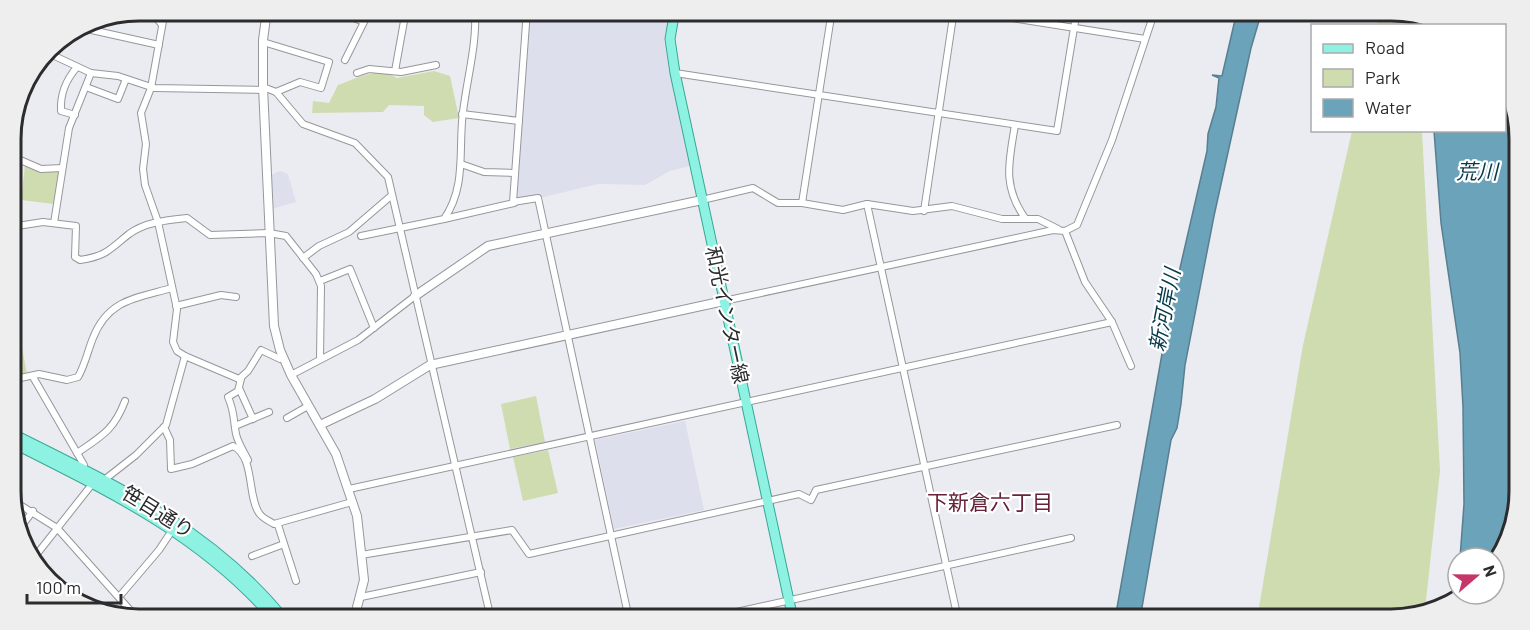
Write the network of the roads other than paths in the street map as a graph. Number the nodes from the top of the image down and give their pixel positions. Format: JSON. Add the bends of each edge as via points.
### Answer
{"nodes":[{"id":1,"x":159,"y":21,"type":"edge"},
{"id":2,"x":163,"y":21,"type":"edge"},
{"id":3,"x":264,"y":21,"type":"edge"},
{"id":4,"x":361,"y":21,"type":"edge"},
{"id":5,"x":404,"y":21,"type":"edge"},
{"id":6,"x":474,"y":21,"type":"edge"},
{"id":7,"x":526,"y":21,"type":"edge"},
{"id":8,"x":673,"y":21,"type":"edge"},
{"id":9,"x":830,"y":21,"type":"edge"},
{"id":10,"x":952,"y":21,"type":"edge"},
{"id":11,"x":1030,"y":21,"type":"edge"},
{"id":12,"x":1075,"y":21,"type":"edge"},
{"id":13,"x":1151,"y":21,"type":"edge"},
{"id":14,"x":162,"y":25,"type":"junction"},
{"id":15,"x":1074,"y":28,"type":"junction"},
{"id":16,"x":93,"y":30,"type":"edge"},
{"id":17,"x":1144,"y":39,"type":"junction"},
{"id":18,"x":263,"y":42,"type":"junction"},
{"id":19,"x":159,"y":45,"type":"junction"},
{"id":20,"x":54,"y":56,"type":"edge"},
{"id":21,"x":345,"y":60,"type":"dead end"},
{"id":22,"x":436,"y":66,"type":"dead end"},
{"id":23,"x":77,"y":67,"type":"junction"},
{"id":24,"x":395,"y":71,"type":"junction"},
{"id":25,"x":91,"y":73,"type":"junction"},
{"id":26,"x":357,"y":73,"type":"dead end"},
{"id":27,"x":675,"y":74,"type":"junction"},
{"id":28,"x":126,"y":78,"type":"junction"},
{"id":29,"x":86,"y":87,"type":"junction"},
{"id":30,"x":151,"y":88,"type":"junction"},
{"id":31,"x":263,"y":89,"type":"junction"},
{"id":32,"x":276,"y":92,"type":"junction"},
{"id":33,"x":819,"y":94,"type":"junction"},
{"id":34,"x":938,"y":113,"type":"junction"},
{"id":35,"x":462,"y":114,"type":"junction"},
{"id":36,"x":75,"y":115,"type":"junction"},
{"id":37,"x":519,"y":121,"type":"junction"},
{"id":38,"x":1015,"y":125,"type":"junction"},
{"id":39,"x":21,"y":160,"type":"edge"},
{"id":40,"x":461,"y":164,"type":"junction"},
{"id":41,"x":62,"y":168,"type":"junction"},
{"id":42,"x":514,"y":172,"type":"junction"},
{"id":43,"x":392,"y":195,"type":"junction"},
{"id":44,"x":702,"y":200,"type":"junction"},
{"id":45,"x":802,"y":202,"type":"junction"},
{"id":46,"x":514,"y":203,"type":"junction"},
{"id":47,"x":867,"y":204,"type":"junction"},
{"id":48,"x":924,"y":211,"type":"junction"},
{"id":49,"x":1025,"y":218,"type":"junction"},
{"id":50,"x":444,"y":219,"type":"junction"},
{"id":51,"x":158,"y":222,"type":"junction"},
{"id":52,"x":54,"y":223,"type":"junction"},
{"id":53,"x":21,"y":227,"type":"edge"},
{"id":54,"x":400,"y":228,"type":"junction"},
{"id":55,"x":1061,"y":230,"type":"junction"},
{"id":56,"x":269,"y":233,"type":"junction"},
{"id":57,"x":545,"y":234,"type":"junction"},
{"id":58,"x":361,"y":236,"type":"dead end"},
{"id":59,"x":303,"y":258,"type":"junction"},
{"id":60,"x":880,"y":267,"type":"junction"},
{"id":61,"x":320,"y":281,"type":"junction"},
{"id":62,"x":172,"y":288,"type":"junction"},
{"id":63,"x":416,"y":296,"type":"junction"},
{"id":64,"x":236,"y":297,"type":"dead end"},
{"id":65,"x":724,"y":301,"type":"junction"},
{"id":66,"x":176,"y":306,"type":"junction"},
{"id":67,"x":1112,"y":322,"type":"junction"},
{"id":68,"x":374,"y":328,"type":"junction"},
{"id":69,"x":567,"y":335,"type":"junction"},
{"id":70,"x":185,"y":356,"type":"junction"},
{"id":71,"x":283,"y":358,"type":"junction"},
{"id":72,"x":320,"y":359,"type":"junction"},
{"id":73,"x":430,"y":365,"type":"junction"},
{"id":74,"x":1131,"y":366,"type":"dead end"},
{"id":75,"x":902,"y":367,"type":"junction"},
{"id":76,"x":291,"y":375,"type":"junction"},
{"id":77,"x":33,"y":377,"type":"junction"},
{"id":78,"x":21,"y":379,"type":"edge"},
{"id":79,"x":241,"y":379,"type":"junction"},
{"id":80,"x":239,"y":388,"type":"junction"},
{"id":81,"x":125,"y":401,"type":"dead end"},
{"id":82,"x":746,"y":402,"type":"junction"},
{"id":83,"x":309,"y":406,"type":"junction"},
{"id":84,"x":269,"y":412,"type":"dead end"},
{"id":85,"x":287,"y":418,"type":"dead end"},
{"id":86,"x":253,"y":419,"type":"junction"},
{"id":87,"x":320,"y":425,"type":"junction"},
{"id":88,"x":1117,"y":425,"type":"dead end"},
{"id":89,"x":235,"y":426,"type":"junction"},
{"id":90,"x":164,"y":427,"type":"junction"},
{"id":91,"x":590,"y":437,"type":"junction"},
{"id":92,"x":21,"y":438,"type":"edge"},
{"id":93,"x":21,"y":447,"type":"edge"},
{"id":94,"x":77,"y":453,"type":"junction"},
{"id":95,"x":456,"y":466,"type":"junction"},
{"id":96,"x":925,"y":467,"type":"junction"},
{"id":97,"x":82,"y":468,"type":"junction"},
{"id":98,"x":104,"y":480,"type":"junction"},
{"id":99,"x":251,"y":481,"type":"junction"},
{"id":100,"x":93,"y":483,"type":"junction"},
{"id":101,"x":349,"y":489,"type":"junction"},
{"id":102,"x":768,"y":501,"type":"junction"},
{"id":103,"x":352,"y":502,"type":"junction"},
{"id":104,"x":22,"y":505,"type":"edge"},
{"id":105,"x":33,"y":511,"type":"junction"},
{"id":106,"x":25,"y":521,"type":"edge"},
{"id":107,"x":278,"y":525,"type":"junction"},
{"id":108,"x":57,"y":528,"type":"junction"},
{"id":109,"x":173,"y":529,"type":"junction"},
{"id":110,"x":610,"y":534,"type":"junction"},
{"id":111,"x":473,"y":536,"type":"junction"},
{"id":112,"x":1071,"y":538,"type":"dead end"},
{"id":113,"x":284,"y":544,"type":"junction"},
{"id":114,"x":38,"y":552,"type":"edge"},
{"id":115,"x":361,"y":555,"type":"junction"},
{"id":116,"x":252,"y":556,"type":"dead end"},
{"id":117,"x":946,"y":567,"type":"junction"},
{"id":118,"x":481,"y":572,"type":"junction"},
{"id":119,"x":296,"y":581,"type":"dead end"},
{"id":120,"x":119,"y":597,"type":"junction"},
{"id":121,"x":361,"y":597,"type":"junction"},
{"id":122,"x":789,"y":601,"type":"junction"},
{"id":123,"x":128,"y":608,"type":"edge"},
{"id":124,"x":263,"y":609,"type":"edge"},
{"id":125,"x":274,"y":609,"type":"edge"},
{"id":126,"x":357,"y":609,"type":"edge"},
{"id":127,"x":489,"y":609,"type":"edge"},
{"id":128,"x":627,"y":609,"type":"edge"},
{"id":129,"x":752,"y":609,"type":"edge"},
{"id":130,"x":791,"y":609,"type":"edge"},
{"id":131,"x":956,"y":609,"type":"edge"}],
"edges":[{"from":1,"to":14,"type":"street"},
{"from":2,"to":14,"type":"street"},
{"from":3,"to":18,"type":"street"},
{"from":4,"to":21,"type":"street"},
{"from":5,"to":24,"type":"street"},
{"from":6,"to":35,"type":"street","via":[[471,70]]},
{"from":7,"to":37,"type":"street"},
{"from":8,"to":27,"type":"main road","name":"和光インター線","via":[[670,39]]},
{"from":9,"to":33,"type":"street"},
{"from":10,"to":34,"type":"street"},
{"from":11,"to":15,"type":"street"},
{"from":12,"to":15,"type":"street"},
{"from":13,"to":17,"type":"street"},
{"from":14,"to":19,"type":"street"},
{"from":15,"to":17,"type":"street"},
{"from":15,"to":38,"type":"street","via":[[1057,131]]},
{"from":16,"to":19,"type":"street"},
{"from":17,"to":55,"type":"street","via":[[1112,140],[1077,225]]},
{"from":18,"to":31,"type":"street"},
{"from":18,"to":32,"type":"street","via":[[329,62],[321,88],[300,82]]},
{"from":19,"to":30,"type":"street"},
{"from":20,"to":23,"type":"street"},
{"from":22,"to":24,"type":"street"},
{"from":23,"to":25,"type":"street"},
{"from":23,"to":36,"type":"street","via":[[61,99],[61,111]]},
{"from":24,"to":26,"type":"street","via":[[369,69]]},
{"from":25,"to":28,"type":"street"},
{"from":25,"to":29,"type":"street"},
{"from":27,"to":33,"type":"street"},
{"from":27,"to":44,"type":"main road","name":"和光インター線"},
{"from":28,"to":29,"type":"street","via":[[118,99]]},
{"from":28,"to":30,"type":"street"},
{"from":29,"to":36,"type":"street"},
{"from":30,"to":31,"type":"street"},
{"from":30,"to":51,"type":"street","via":[[141,113],[146,144],[143,169]]},
{"from":31,"to":32,"type":"street"},
{"from":31,"to":56,"type":"street"},
{"from":32,"to":43,"type":"street","via":[[303,124],[366,152],[388,177]]},
{"from":33,"to":34,"type":"street"},
{"from":33,"to":45,"type":"street"},
{"from":34,"to":38,"type":"street"},
{"from":34,"to":48,"type":"street"},
{"from":35,"to":37,"type":"street"},
{"from":35,"to":40,"type":"street"},
{"from":36,"to":41,"type":"street"},
{"from":37,"to":42,"type":"street"},
{"from":38,"to":49,"type":"street","via":[[1010,183],[1013,201]]},
{"from":39,"to":41,"type":"street","via":[[41,169]]},
{"from":40,"to":42,"type":"street","via":[[484,172]]},
{"from":40,"to":50,"type":"street","via":[[456,201]]},
{"from":41,"to":52,"type":"street"},
{"from":42,"to":46,"type":"street"},
{"from":43,"to":54,"type":"street"},
{"from":43,"to":59,"type":"street","via":[[343,237],[319,246]]},
{"from":44,"to":45,"type":"street","via":[[753,188],[778,203]]},
{"from":44,"to":57,"type":"street"},
{"from":44,"to":65,"type":"main road","name":"和光インター線"},
{"from":45,"to":47,"type":"street","via":[[843,210]]},
{"from":46,"to":50,"type":"street"},
{"from":46,"to":57,"type":"street","via":[[538,198]]},
{"from":47,"to":48,"type":"street"},
{"from":47,"to":60,"type":"street"},
{"from":48,"to":49,"type":"street","via":[[952,206],[1002,219]]},
{"from":49,"to":55,"type":"street","via":[[1038,219]]},
{"from":50,"to":54,"type":"street"},
{"from":51,"to":52,"type":"street","via":[[129,234],[117,247],[80,260],[75,257],[76,226]]},
{"from":51,"to":56,"type":"street","via":[[187,218],[210,235]]},
{"from":51,"to":62,"type":"street"},
{"from":52,"to":53,"type":"street","via":[[34,222]]},
{"from":54,"to":58,"type":"street"},
{"from":54,"to":63,"type":"street"},
{"from":55,"to":60,"type":"street"},
{"from":55,"to":67,"type":"street","via":[[1085,282]]},
{"from":56,"to":59,"type":"street","via":[[286,236]]},
{"from":56,"to":71,"type":"street","via":[[274,326]]},
{"from":57,"to":63,"type":"street","via":[[488,246]]},
{"from":57,"to":69,"type":"street"},
{"from":59,"to":61,"type":"street"},
{"from":60,"to":65,"type":"street"},
{"from":60,"to":75,"type":"street"},
{"from":61,"to":68,"type":"street","via":[[350,269]]},
{"from":61,"to":72,"type":"street"},
{"from":62,"to":66,"type":"street"},
{"from":62,"to":77,"type":"street","via":[[118,304],[97,329],[78,377]]},
{"from":63,"to":68,"type":"street"},
{"from":63,"to":73,"type":"street"},
{"from":64,"to":66,"type":"street","via":[[221,296]]},
{"from":65,"to":69,"type":"street"},
{"from":65,"to":82,"type":"main road","name":"和光インター線"},
{"from":66,"to":70,"type":"street","via":[[173,342]]},
{"from":67,"to":74,"type":"street"},
{"from":67,"to":75,"type":"street"},
{"from":68,"to":72,"type":"street"},
{"from":69,"to":73,"type":"street"},
{"from":69,"to":91,"type":"street"},
{"from":70,"to":79,"type":"street"},
{"from":70,"to":90,"type":"street"},
{"from":71,"to":76,"type":"street"},
{"from":71,"to":79,"type":"street","via":[[261,350]]},
{"from":72,"to":76,"type":"street"},
{"from":73,"to":87,"type":"street","via":[[375,399]]},
{"from":73,"to":95,"type":"street"},
{"from":75,"to":82,"type":"street"},
{"from":75,"to":96,"type":"street"},
{"from":76,"to":83,"type":"street"},
{"from":77,"to":78,"type":"street"},
{"from":77,"to":94,"type":"street"},
{"from":79,"to":80,"type":"street"},
{"from":80,"to":86,"type":"street"},
{"from":80,"to":89,"type":"street","via":[[228,397],[236,416]]},
{"from":81,"to":94,"type":"street","via":[[108,432]]},
{"from":82,"to":91,"type":"street"},
{"from":82,"to":102,"type":"main road","name":"和光インター線"},
{"from":83,"to":85,"type":"street"},
{"from":83,"to":87,"type":"street"},
{"from":84,"to":86,"type":"street"},
{"from":86,"to":89,"type":"street"},
{"from":87,"to":101,"type":"street"},
{"from":88,"to":96,"type":"street"},
{"from":89,"to":99,"type":"street","via":[[249,462]]},
{"from":90,"to":98,"type":"street"},
{"from":90,"to":99,"type":"street","via":[[170,440],[171,469],[233,446]]},
{"from":91,"to":95,"type":"street"},
{"from":91,"to":110,"type":"street"},
{"from":92,"to":97,"type":"main road","name":"笹目通り"},
{"from":93,"to":100,"type":"main road","name":"笹目通り"},
{"from":94,"to":97,"type":"street"},
{"from":95,"to":101,"type":"street"},
{"from":95,"to":111,"type":"street"},
{"from":96,"to":102,"type":"street","via":[[816,490],[811,500],[799,494]]},
{"from":96,"to":117,"type":"street"},
{"from":97,"to":98,"type":"main road","name":"笹目通り"},
{"from":98,"to":125,"type":"main road","name":"笹目通り","via":[[198,537],[246,578]]},
{"from":99,"to":107,"type":"street","via":[[258,512]]},
{"from":100,"to":108,"type":"street"},
{"from":100,"to":109,"type":"main road","name":"笹目通り"},
{"from":101,"to":103,"type":"street"},
{"from":102,"to":110,"type":"street"},
{"from":102,"to":122,"type":"main road","name":"和光インター線"},
{"from":103,"to":107,"type":"street"},
{"from":103,"to":115,"type":"street"},
{"from":104,"to":105,"type":"street"},
{"from":105,"to":106,"type":"street"},
{"from":105,"to":108,"type":"street"},
{"from":107,"to":113,"type":"street"},
{"from":108,"to":114,"type":"street"},
{"from":108,"to":120,"type":"street"},
{"from":109,"to":120,"type":"street"},
{"from":109,"to":124,"type":"main road","name":"笹目通り","via":[[223,567]]},
{"from":110,"to":111,"type":"street","via":[[530,554],[512,530]]},
{"from":110,"to":128,"type":"street"},
{"from":111,"to":115,"type":"street"},
{"from":111,"to":118,"type":"street"},
{"from":112,"to":117,"type":"street"},
{"from":113,"to":116,"type":"street"},
{"from":113,"to":119,"type":"street"},
{"from":115,"to":121,"type":"street"},
{"from":117,"to":122,"type":"street"},
{"from":117,"to":131,"type":"street"},
{"from":118,"to":121,"type":"street"},
{"from":118,"to":127,"type":"street"},
{"from":120,"to":123,"type":"street"},
{"from":121,"to":126,"type":"street"},
{"from":122,"to":129,"type":"street"},
{"from":122,"to":130,"type":"main road","name":"和光インター線"}]}
